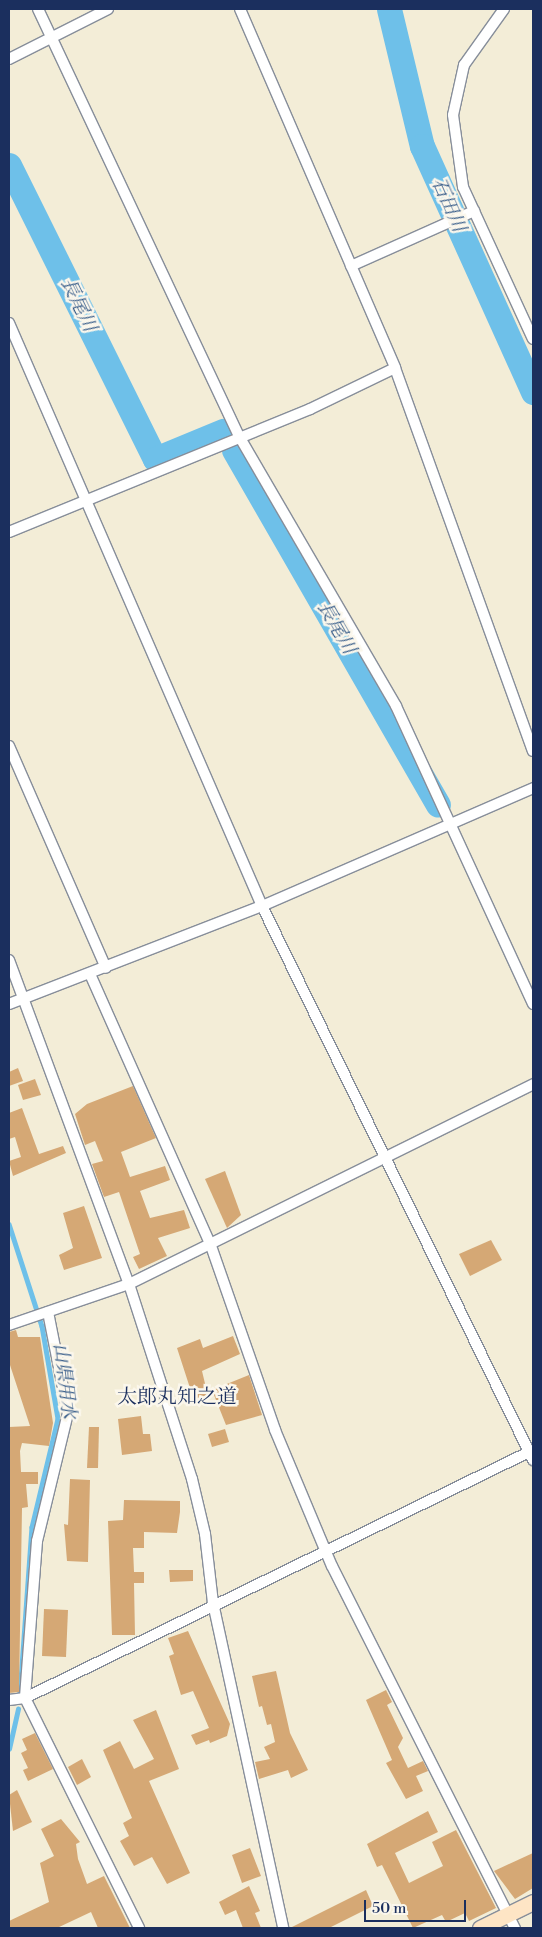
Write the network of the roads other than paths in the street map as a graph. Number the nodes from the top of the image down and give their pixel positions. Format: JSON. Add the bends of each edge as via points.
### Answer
{"nodes":[{"id":1,"x":38,"y":9,"type":"edge"},
{"id":2,"x":108,"y":9,"type":"edge"},
{"id":3,"x":240,"y":9,"type":"edge"},
{"id":4,"x":504,"y":9,"type":"edge"},
{"id":5,"x":53,"y":38,"type":"junction"},
{"id":6,"x":9,"y":59,"type":"edge"},
{"id":7,"x":474,"y":212,"type":"junction"},
{"id":8,"x":351,"y":266,"type":"junction"},
{"id":9,"x":9,"y":323,"type":"edge"},
{"id":10,"x":533,"y":340,"type":"edge"},
{"id":11,"x":396,"y":368,"type":"junction"},
{"id":12,"x":239,"y":436,"type":"junction"},
{"id":13,"x":85,"y":499,"type":"junction"},
{"id":14,"x":9,"y":532,"type":"edge"},
{"id":15,"x":9,"y":746,"type":"edge"},
{"id":16,"x":533,"y":751,"type":"edge"},
{"id":17,"x":533,"y":788,"type":"edge"},
{"id":18,"x":452,"y":820,"type":"junction"},
{"id":19,"x":262,"y":906,"type":"junction"},
{"id":20,"x":9,"y":960,"type":"edge"},
{"id":21,"x":106,"y":968,"type":"junction"},
{"id":22,"x":90,"y":974,"type":"junction"},
{"id":23,"x":26,"y":998,"type":"junction"},
{"id":24,"x":9,"y":1004,"type":"edge"},
{"id":25,"x":533,"y":1004,"type":"edge"},
{"id":26,"x":533,"y":1084,"type":"edge"},
{"id":27,"x":383,"y":1159,"type":"junction"},
{"id":28,"x":210,"y":1243,"type":"junction"},
{"id":29,"x":129,"y":1284,"type":"junction"},
{"id":30,"x":41,"y":1314,"type":"junction"},
{"id":31,"x":9,"y":1325,"type":"edge"},
{"id":32,"x":532,"y":1454,"type":"edge"},
{"id":33,"x":326,"y":1551,"type":"junction"},
{"id":34,"x":213,"y":1603,"type":"junction"},
{"id":35,"x":25,"y":1698,"type":"junction"},
{"id":36,"x":9,"y":1700,"type":"edge"},
{"id":37,"x":533,"y":1902,"type":"edge"},
{"id":38,"x":511,"y":1922,"type":"edge"},
{"id":39,"x":139,"y":1928,"type":"edge"},
{"id":40,"x":283,"y":1928,"type":"edge"},
{"id":41,"x":480,"y":1928,"type":"edge"}],
"edges":[{"from":1,"to":5,"type":"street"},
{"from":2,"to":5,"type":"street"},
{"from":3,"to":8,"type":"street"},
{"from":4,"to":7,"type":"street","via":[[464,65],[453,106],[463,187]]},
{"from":5,"to":6,"type":"street"},
{"from":5,"to":12,"type":"street"},
{"from":7,"to":8,"type":"street"},
{"from":7,"to":10,"type":"street"},
{"from":8,"to":11,"type":"street"},
{"from":9,"to":13,"type":"street"},
{"from":11,"to":12,"type":"street"},
{"from":11,"to":16,"type":"street"},
{"from":12,"to":13,"type":"street"},
{"from":12,"to":18,"type":"street","via":[[396,706]]},
{"from":13,"to":14,"type":"street"},
{"from":13,"to":19,"type":"street"},
{"from":15,"to":21,"type":"street"},
{"from":17,"to":18,"type":"street"},
{"from":18,"to":19,"type":"street"},
{"from":18,"to":25,"type":"street"},
{"from":19,"to":21,"type":"street"},
{"from":19,"to":27,"type":"street"},
{"from":20,"to":23,"type":"street"},
{"from":21,"to":22,"type":"street"},
{"from":22,"to":23,"type":"street"},
{"from":22,"to":28,"type":"street"},
{"from":23,"to":24,"type":"street"},
{"from":23,"to":29,"type":"street"},
{"from":26,"to":27,"type":"street"},
{"from":27,"to":28,"type":"street"},
{"from":27,"to":32,"type":"street"},
{"from":28,"to":29,"type":"street"},
{"from":28,"to":33,"type":"street","via":[[275,1430]]},
{"from":29,"to":30,"type":"street"},
{"from":29,"to":34,"type":"street","via":[[192,1479],[205,1534]]},
{"from":30,"to":31,"type":"street"},
{"from":30,"to":35,"type":"street","via":[[68,1413],[37,1541]]},
{"from":32,"to":33,"type":"street"},
{"from":33,"to":34,"type":"street"},
{"from":33,"to":38,"type":"street"},
{"from":34,"to":35,"type":"street"},
{"from":34,"to":40,"type":"street"},
{"from":35,"to":36,"type":"street"},
{"from":35,"to":39,"type":"street"},
{"from":37,"to":38,"type":"street"},
{"from":38,"to":41,"type":"street"}]}
